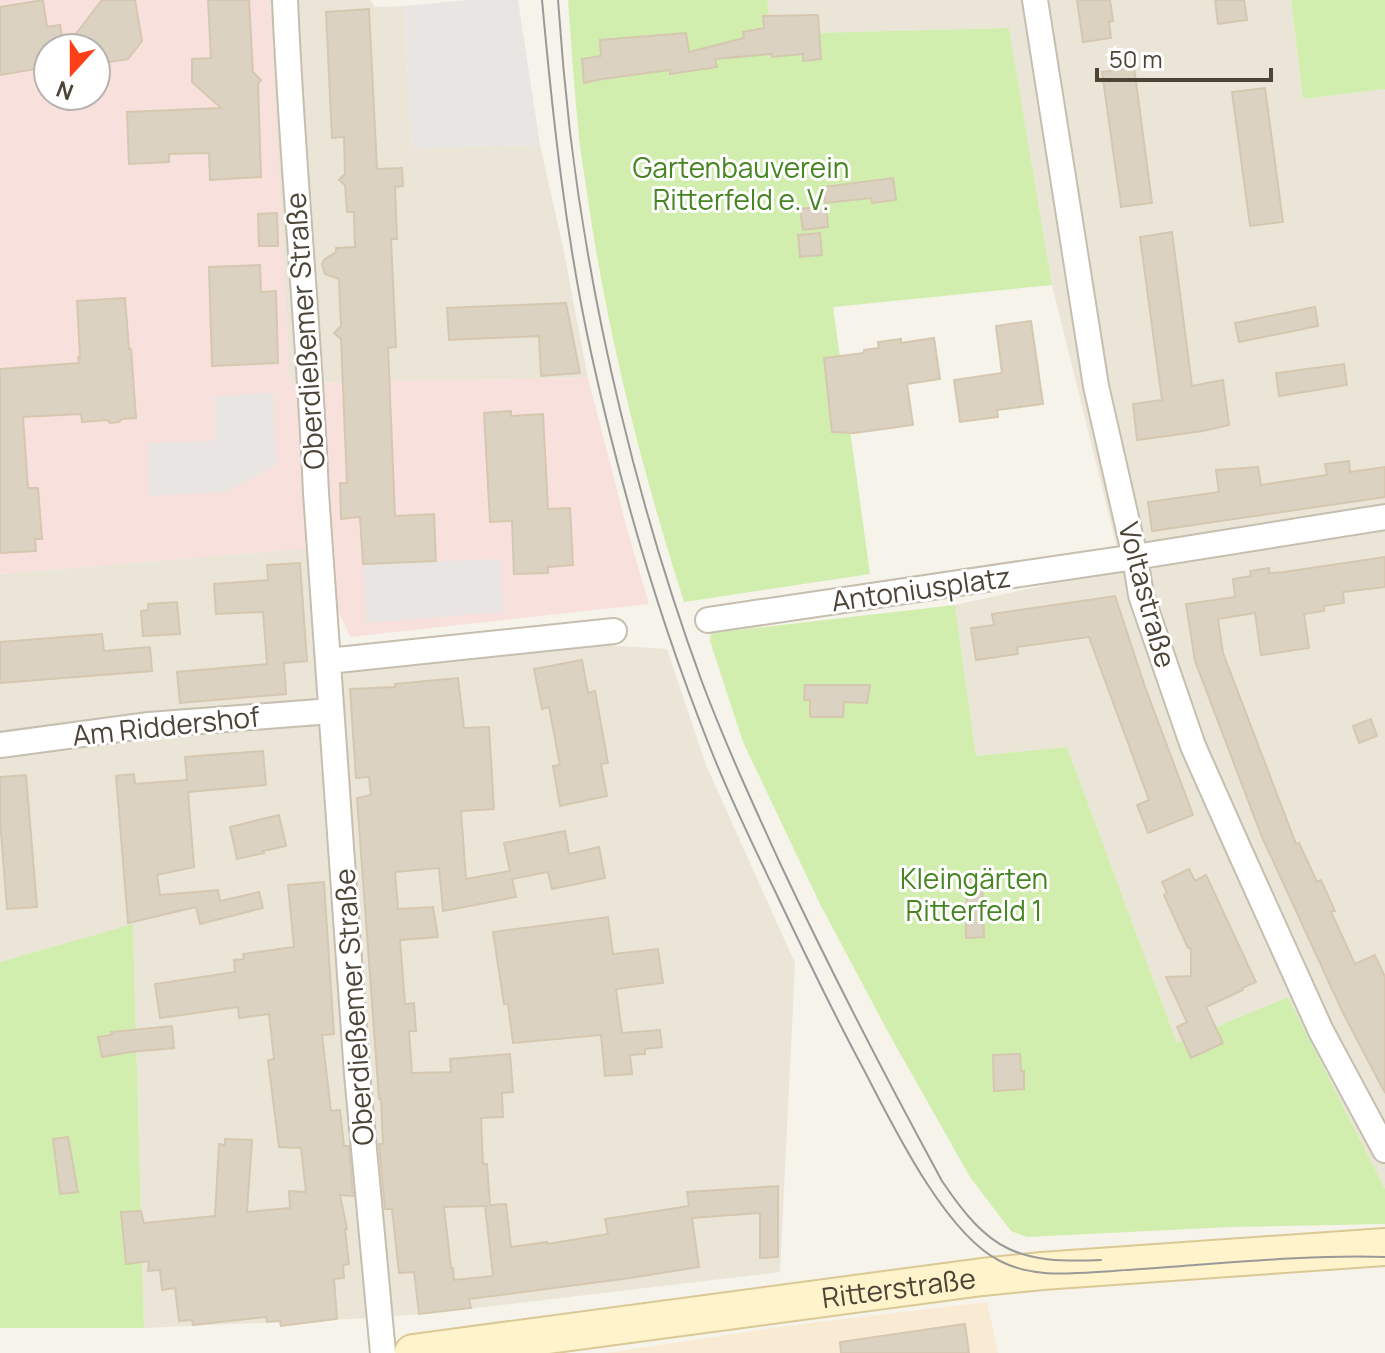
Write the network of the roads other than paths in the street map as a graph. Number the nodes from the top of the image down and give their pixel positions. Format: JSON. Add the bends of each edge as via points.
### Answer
{"nodes":[{"id":1,"x":285,"y":0,"type":"edge"},
{"id":2,"x":1035,"y":0,"type":"edge"},
{"id":3,"x":1385,"y":517,"type":"edge"},
{"id":4,"x":1135,"y":557,"type":"junction"},
{"id":5,"x":708,"y":620,"type":"dead end"},
{"id":6,"x":614,"y":631,"type":"dead end"},
{"id":7,"x":328,"y":661,"type":"junction"},
{"id":8,"x":331,"y":711,"type":"junction"},
{"id":9,"x":0,"y":745,"type":"edge"},
{"id":10,"x":1385,"y":1150,"type":"edge"},
{"id":11,"x":1385,"y":1247,"type":"edge"},
{"id":12,"x":383,"y":1353,"type":"edge"},
{"id":13,"x":413,"y":1353,"type":"edge"}],
"edges":[{"from":1,"to":7,"type":"street","name":"Oberdießemer Straße"},
{"from":2,"to":4,"type":"street","name":"Voltastraße","via":[[1096,386]]},
{"from":3,"to":4,"type":"street","name":"Antoniusplatz"},
{"from":4,"to":5,"type":"street","name":"Antoniusplatz"},
{"from":4,"to":10,"type":"street","name":"Voltastraße","via":[[1141,595],[1193,746],[1321,1031]]},
{"from":6,"to":7,"type":"street"},
{"from":7,"to":8,"type":"street","name":"Oberdießemer Straße"},
{"from":8,"to":9,"type":"street","name":"Am Riddershof","via":[[149,725]]},
{"from":8,"to":12,"type":"street","name":"Oberdießemer Straße"},
{"from":11,"to":13,"type":"main road","name":"Ritterstraße","via":[[1033,1272]]}]}
